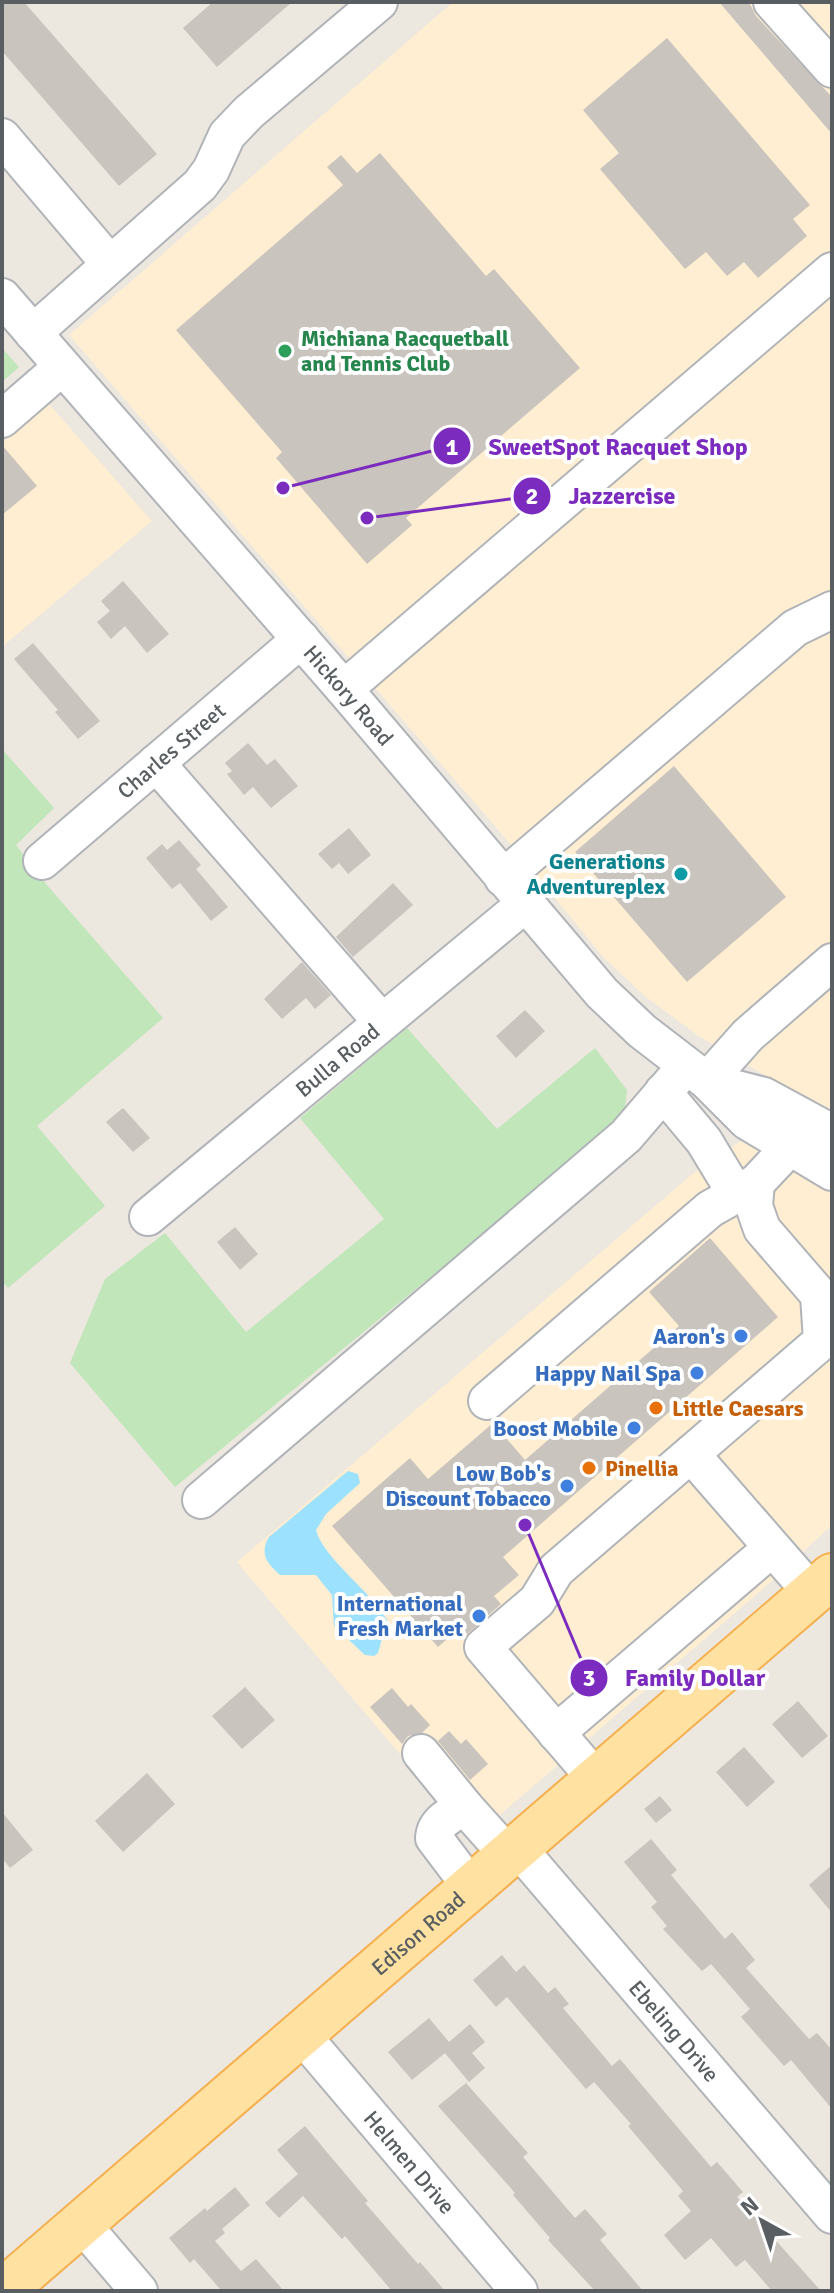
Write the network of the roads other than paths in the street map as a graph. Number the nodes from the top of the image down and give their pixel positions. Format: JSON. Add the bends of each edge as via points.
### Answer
{"nodes":[{"id":1,"x":379,"y":2,"type":"edge"},
{"id":2,"x":772,"y":2,"type":"edge"},
{"id":3,"x":832,"y":69,"type":"edge"},
{"id":4,"x":2,"y":137,"type":"edge"},
{"id":5,"x":110,"y":264,"type":"junction"},
{"id":6,"x":832,"y":271,"type":"edge"},
{"id":7,"x":2,"y":297,"type":"edge"},
{"id":8,"x":33,"y":333,"type":"junction"},
{"id":9,"x":62,"y":367,"type":"junction"},
{"id":10,"x":2,"y":419,"type":"edge"},
{"id":11,"x":832,"y":610,"type":"edge"},
{"id":12,"x":301,"y":639,"type":"junction"},
{"id":13,"x":344,"y":689,"type":"junction"},
{"id":14,"x":156,"y":763,"type":"junction"},
{"id":15,"x":42,"y":861,"type":"dead end"},
{"id":16,"x":514,"y":891,"type":"junction"},
{"id":17,"x":832,"y":962,"type":"edge"},
{"id":18,"x":381,"y":1021,"type":"junction"},
{"id":19,"x":686,"y":1080,"type":"junction"},
{"id":20,"x":832,"y":1133,"type":"edge"},
{"id":21,"x":789,"y":1148,"type":"junction"},
{"id":22,"x":832,"y":1172,"type":"edge"},
{"id":23,"x":746,"y":1188,"type":"junction"},
{"id":24,"x":148,"y":1217,"type":"dead end"},
{"id":25,"x":827,"y":1347,"type":"edge"},
{"id":26,"x":487,"y":1401,"type":"dead end"},
{"id":27,"x":691,"y":1454,"type":"junction"},
{"id":28,"x":201,"y":1500,"type":"dead end"},
{"id":29,"x":772,"y":1548,"type":"junction"},
{"id":30,"x":822,"y":1585,"type":"edge"},
{"id":31,"x":556,"y":1733,"type":"junction"},
{"id":32,"x":421,"y":1753,"type":"dead end"},
{"id":33,"x":596,"y":1779,"type":"junction"},
{"id":34,"x":465,"y":1807,"type":"junction"},
{"id":35,"x":513,"y":1851,"type":"junction"},
{"id":36,"x":471,"y":1887,"type":"junction"},
{"id":37,"x":301,"y":2034,"type":"junction"},
{"id":38,"x":832,"y":2215,"type":"edge"},
{"id":39,"x":81,"y":2223,"type":"junction"},
{"id":40,"x":3,"y":2291,"type":"edge"},
{"id":41,"x":139,"y":2291,"type":"edge"},
{"id":42,"x":519,"y":2291,"type":"edge"}],
"edges":[{"from":1,"to":5,"type":"street","via":[[249,112],[227,135],[200,185]]},
{"from":2,"to":3,"type":"street"},
{"from":4,"to":5,"type":"street"},
{"from":5,"to":8,"type":"street"},
{"from":6,"to":13,"type":"street"},
{"from":7,"to":8,"type":"street","name":"Hickory Road"},
{"from":8,"to":9,"type":"street","name":"Hickory Road"},
{"from":9,"to":10,"type":"street"},
{"from":9,"to":12,"type":"street","name":"Hickory Road"},
{"from":11,"to":16,"type":"street","name":"Bulla Road","via":[[795,628]]},
{"from":12,"to":13,"type":"street","name":"Hickory Road"},
{"from":12,"to":14,"type":"street","name":"Charles Street"},
{"from":13,"to":16,"type":"street","name":"Hickory Road"},
{"from":14,"to":15,"type":"street","name":"Charles Street"},
{"from":14,"to":18,"type":"street"},
{"from":16,"to":18,"type":"street","name":"Bulla Road"},
{"from":16,"to":19,"type":"street","name":"Hickory Road"},
{"from":17,"to":19,"type":"street"},
{"from":18,"to":24,"type":"street","name":"Bulla Road"},
{"from":19,"to":20,"type":"street","name":"Hickory Road","via":[[764,1096]]},
{"from":19,"to":21,"type":"street","name":"Hickory Road"},
{"from":19,"to":23,"type":"street","via":[[704,1141]]},
{"from":19,"to":28,"type":"street"},
{"from":21,"to":22,"type":"street","name":"Hickory Road"},
{"from":21,"to":23,"type":"street"},
{"from":23,"to":25,"type":"street","via":[[762,1229],[821,1299]]},
{"from":23,"to":26,"type":"street","via":[[710,1209]]},
{"from":25,"to":27,"type":"street"},
{"from":27,"to":29,"type":"street"},
{"from":27,"to":31,"type":"street","via":[[556,1570],[537,1601],[483,1647]]},
{"from":29,"to":30,"type":"street"},
{"from":29,"to":31,"type":"street"},
{"from":30,"to":33,"type":"main road","name":"Edison Road"},
{"from":31,"to":33,"type":"street"},
{"from":32,"to":34,"type":"street","name":"Ebeling Drive"},
{"from":33,"to":35,"type":"main road","name":"Edison Road"},
{"from":34,"to":35,"type":"street","name":"Ebeling Drive"},
{"from":34,"to":36,"type":"street","via":[[434,1830],[434,1838]]},
{"from":35,"to":36,"type":"main road","name":"Edison Road"},
{"from":35,"to":38,"type":"street","name":"Ebeling Drive"},
{"from":36,"to":37,"type":"main road","name":"Edison Road"},
{"from":37,"to":39,"type":"main road","name":"Edison Road"},
{"from":37,"to":42,"type":"street","name":"Helmen Drive"},
{"from":39,"to":40,"type":"main road","name":"Edison Road"},
{"from":39,"to":41,"type":"street"}]}
